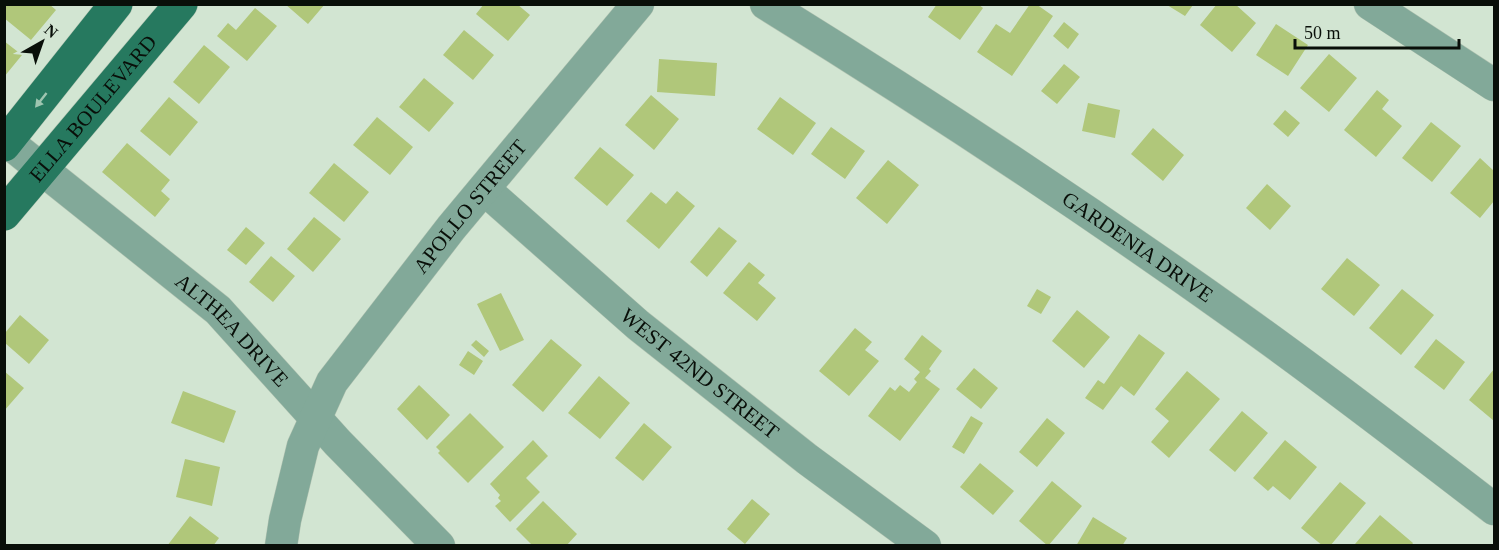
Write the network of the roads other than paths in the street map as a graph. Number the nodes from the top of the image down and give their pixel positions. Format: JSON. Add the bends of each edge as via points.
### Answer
{"nodes":[{"id":1,"x":116,"y":4,"type":"edge"},
{"id":2,"x":182,"y":4,"type":"edge"},
{"id":3,"x":638,"y":4,"type":"edge"},
{"id":4,"x":765,"y":4,"type":"edge"},
{"id":5,"x":1370,"y":4,"type":"edge"},
{"id":6,"x":1494,"y":86,"type":"edge"},
{"id":7,"x":6,"y":142,"type":"edge"},
{"id":8,"x":41,"y":169,"type":"junction"},
{"id":9,"x":484,"y":189,"type":"junction"},
{"id":10,"x":4,"y":214,"type":"edge"},
{"id":11,"x":316,"y":419,"type":"junction"},
{"id":12,"x":1494,"y":509,"type":"edge"},
{"id":13,"x":281,"y":546,"type":"edge"},
{"id":14,"x":439,"y":546,"type":"edge"},
{"id":15,"x":925,"y":546,"type":"edge"}],
"edges":[{"from":1,"to":7,"type":"main road","one_way":true},
{"from":2,"to":8,"type":"main road","name":"ELLA BOULEVARD"},
{"from":3,"to":9,"type":"street","name":"APOLLO STREET"},
{"from":4,"to":12,"type":"street","name":"GARDENIA DRIVE","via":[[1086,211],[1243,321]]},
{"from":5,"to":6,"type":"street"},
{"from":7,"to":8,"type":"street","name":"ALTHEA DRIVE"},
{"from":8,"to":10,"type":"main road","name":"ELLA BOULEVARD"},
{"from":8,"to":11,"type":"street","name":"ALTHEA DRIVE","via":[[218,310]]},
{"from":9,"to":11,"type":"street","name":"APOLLO STREET","via":[[332,382]]},
{"from":9,"to":15,"type":"street","name":"WEST 42ND STREET","via":[[638,325],[807,459]]},
{"from":11,"to":13,"type":"street","name":"APOLLO STREET","via":[[303,446]]},
{"from":11,"to":14,"type":"street","name":"ALTHEA DRIVE"}]}
